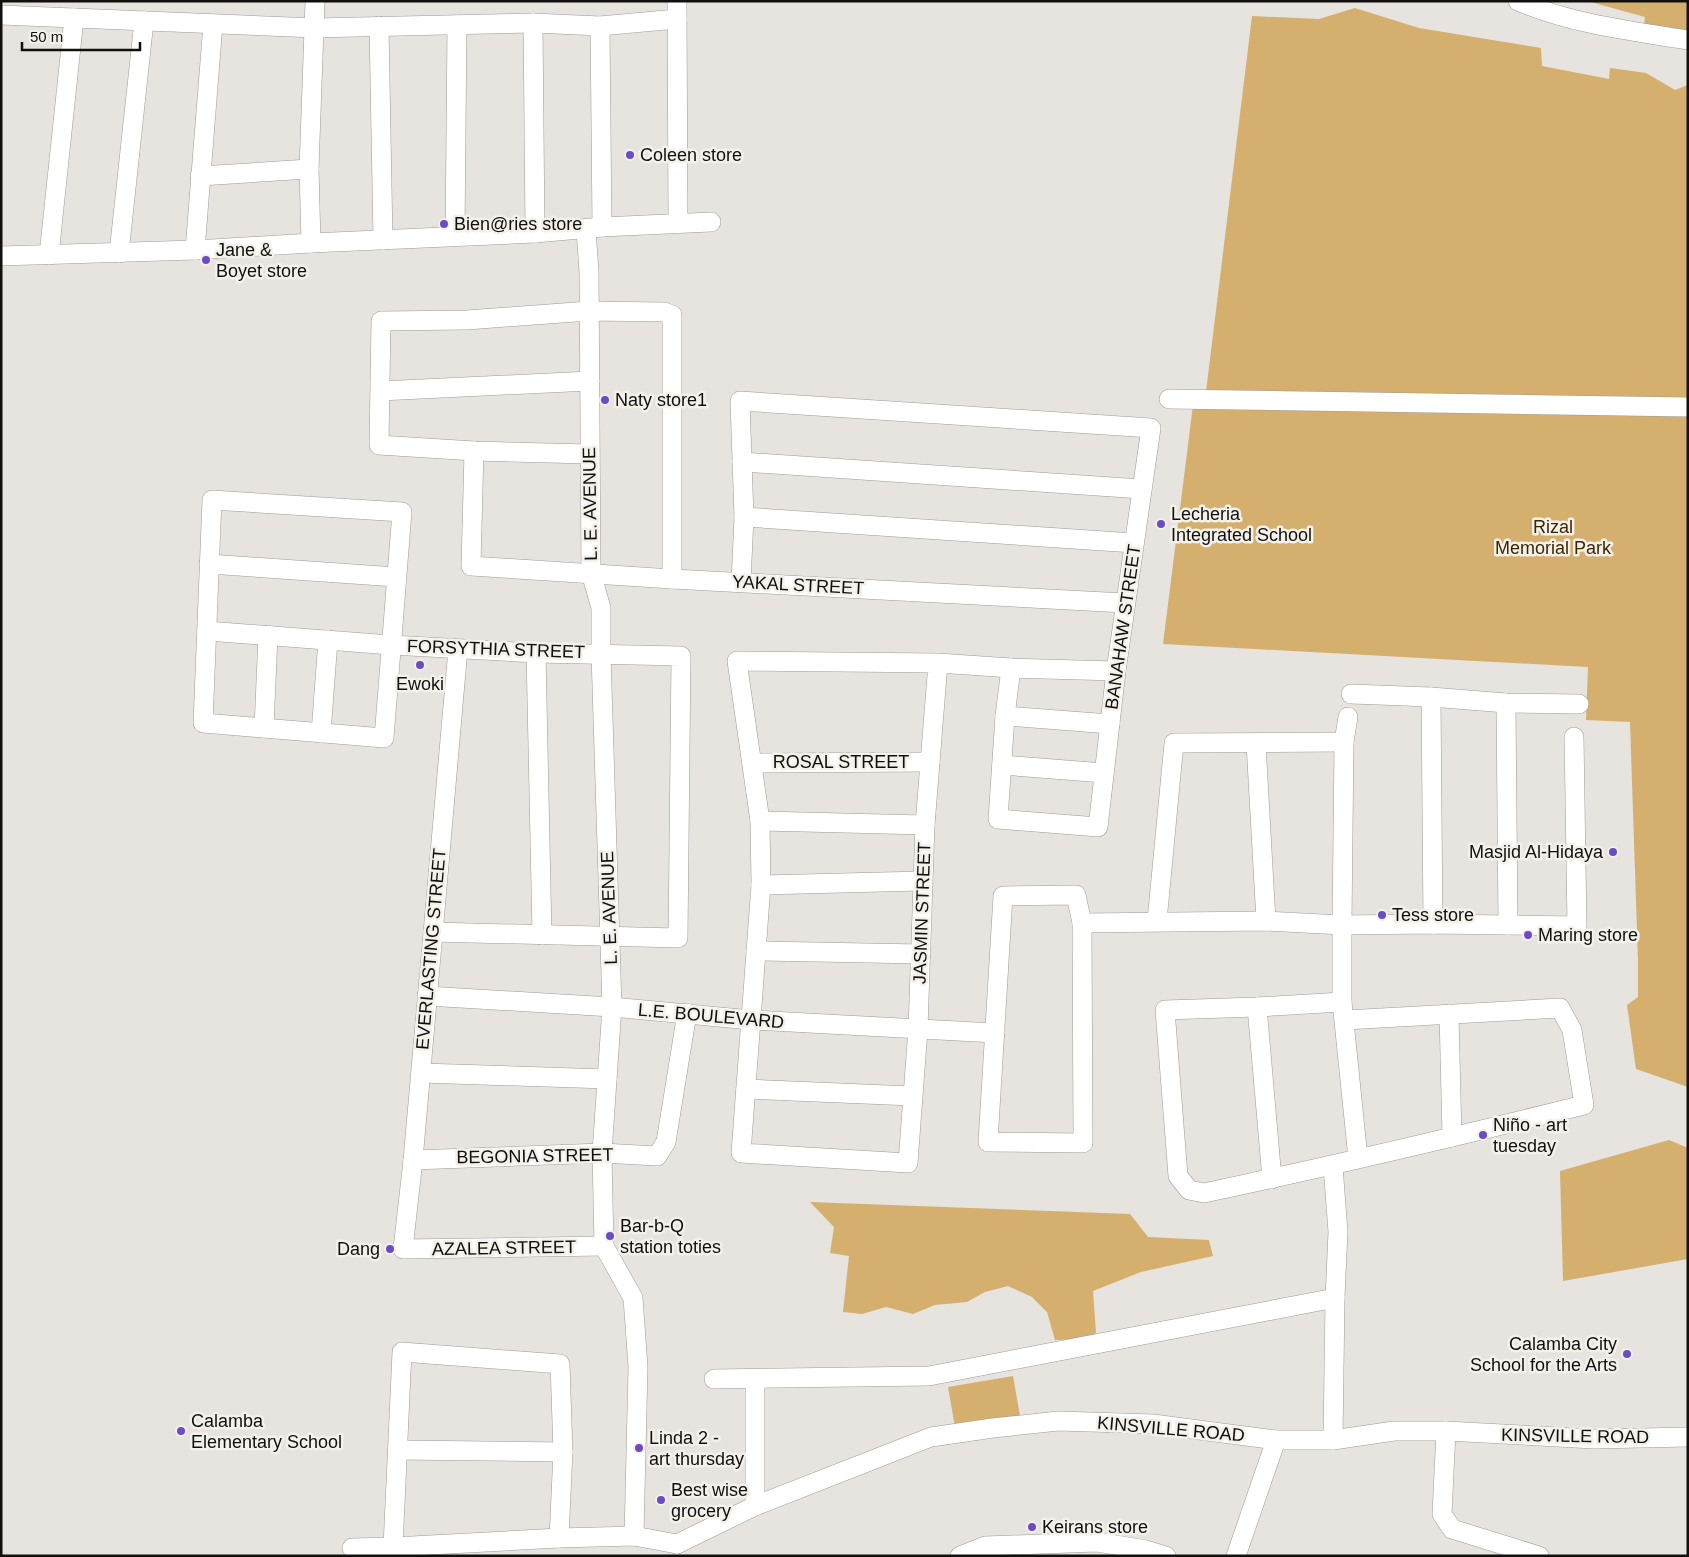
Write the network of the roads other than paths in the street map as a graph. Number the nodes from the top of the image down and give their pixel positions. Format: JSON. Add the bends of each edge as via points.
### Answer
{"nodes":[{"id":1,"x":2,"y":1,"type":"edge"},
{"id":2,"x":315,"y":1,"type":"edge"},
{"id":3,"x":1518,"y":1,"type":"edge"},
{"id":4,"x":677,"y":10,"type":"edge"},
{"id":5,"x":1,"y":11,"type":"edge"},
{"id":6,"x":1,"y":15,"type":"edge"},
{"id":7,"x":74,"y":18,"type":"junction"},
{"id":8,"x":144,"y":21,"type":"junction"},
{"id":9,"x":534,"y":23,"type":"junction"},
{"id":10,"x":213,"y":24,"type":"junction"},
{"id":11,"x":457,"y":25,"type":"junction"},
{"id":12,"x":380,"y":26,"type":"junction"},
{"id":13,"x":600,"y":26,"type":"junction"},
{"id":14,"x":315,"y":28,"type":"junction"},
{"id":15,"x":1688,"y":40,"type":"edge"},
{"id":16,"x":310,"y":169,"type":"junction"},
{"id":17,"x":200,"y":176,"type":"junction"},
{"id":18,"x":711,"y":222,"type":"dead end"},
{"id":19,"x":678,"y":224,"type":"junction"},
{"id":20,"x":594,"y":228,"type":"junction"},
{"id":21,"x":535,"y":233,"type":"junction"},
{"id":22,"x":455,"y":236,"type":"junction"},
{"id":23,"x":383,"y":240,"type":"junction"},
{"id":24,"x":311,"y":243,"type":"junction"},
{"id":25,"x":194,"y":250,"type":"junction"},
{"id":26,"x":120,"y":253,"type":"junction"},
{"id":27,"x":49,"y":255,"type":"junction"},
{"id":28,"x":1,"y":256,"type":"edge"},
{"id":29,"x":589,"y":311,"type":"junction"},
{"id":30,"x":590,"y":381,"type":"junction"},
{"id":31,"x":380,"y":391,"type":"junction"},
{"id":32,"x":1168,"y":399,"type":"dead end"},
{"id":33,"x":1688,"y":407,"type":"edge"},
{"id":34,"x":474,"y":451,"type":"junction"},
{"id":35,"x":589,"y":454,"type":"junction"},
{"id":36,"x":742,"y":462,"type":"junction"},
{"id":37,"x":1142,"y":489,"type":"junction"},
{"id":38,"x":744,"y":517,"type":"junction"},
{"id":39,"x":1134,"y":543,"type":"junction"},
{"id":40,"x":209,"y":564,"type":"junction"},
{"id":41,"x":591,"y":573,"type":"junction"},
{"id":42,"x":396,"y":577,"type":"junction"},
{"id":43,"x":672,"y":578,"type":"junction"},
{"id":44,"x":742,"y":582,"type":"junction"},
{"id":45,"x":1125,"y":604,"type":"junction"},
{"id":46,"x":207,"y":630,"type":"junction"},
{"id":47,"x":268,"y":635,"type":"junction"},
{"id":48,"x":328,"y":640,"type":"junction"},
{"id":49,"x":391,"y":645,"type":"junction"},
{"id":50,"x":458,"y":649,"type":"junction"},
{"id":51,"x":536,"y":653,"type":"junction"},
{"id":52,"x":601,"y":654,"type":"junction"},
{"id":53,"x":938,"y":663,"type":"junction"},
{"id":54,"x":1011,"y":668,"type":"junction"},
{"id":55,"x":1116,"y":671,"type":"junction"},
{"id":56,"x":1351,"y":694,"type":"dead end"},
{"id":57,"x":1431,"y":696,"type":"junction"},
{"id":58,"x":1506,"y":703,"type":"junction"},
{"id":59,"x":1579,"y":704,"type":"dead end"},
{"id":60,"x":1005,"y":716,"type":"junction"},
{"id":61,"x":1348,"y":717,"type":"dead end"},
{"id":62,"x":1110,"y":724,"type":"junction"},
{"id":63,"x":264,"y":728,"type":"junction"},
{"id":64,"x":321,"y":733,"type":"junction"},
{"id":65,"x":1574,"y":737,"type":"dead end"},
{"id":66,"x":1344,"y":742,"type":"junction"},
{"id":67,"x":1256,"y":743,"type":"junction"},
{"id":68,"x":930,"y":762,"type":"junction"},
{"id":69,"x":752,"y":763,"type":"junction"},
{"id":70,"x":1002,"y":765,"type":"junction"},
{"id":71,"x":1104,"y":773,"type":"junction"},
{"id":72,"x":760,"y":821,"type":"junction"},
{"id":73,"x":925,"y":825,"type":"junction"},
{"id":74,"x":922,"y":881,"type":"junction"},
{"id":75,"x":760,"y":885,"type":"junction"},
{"id":76,"x":1157,"y":921,"type":"junction"},
{"id":77,"x":1266,"y":921,"type":"junction"},
{"id":78,"x":1082,"y":922,"type":"junction"},
{"id":79,"x":1433,"y":924,"type":"junction"},
{"id":80,"x":1342,"y":925,"type":"junction"},
{"id":81,"x":1508,"y":925,"type":"junction"},
{"id":82,"x":432,"y":932,"type":"junction"},
{"id":83,"x":542,"y":935,"type":"junction"},
{"id":84,"x":611,"y":936,"type":"junction"},
{"id":85,"x":756,"y":951,"type":"junction"},
{"id":86,"x":921,"y":954,"type":"junction"},
{"id":87,"x":427,"y":996,"type":"junction"},
{"id":88,"x":612,"y":1007,"type":"junction"},
{"id":89,"x":1258,"y":1007,"type":"junction"},
{"id":90,"x":1344,"y":1011,"type":"junction"},
{"id":91,"x":687,"y":1014,"type":"junction"},
{"id":92,"x":1449,"y":1014,"type":"junction"},
{"id":93,"x":751,"y":1020,"type":"junction"},
{"id":94,"x":918,"y":1029,"type":"junction"},
{"id":95,"x":995,"y":1033,"type":"junction"},
{"id":96,"x":420,"y":1073,"type":"junction"},
{"id":97,"x":607,"y":1079,"type":"junction"},
{"id":98,"x":746,"y":1089,"type":"junction"},
{"id":99,"x":912,"y":1096,"type":"junction"},
{"id":100,"x":1452,"y":1137,"type":"junction"},
{"id":101,"x":602,"y":1153,"type":"junction"},
{"id":102,"x":1358,"y":1158,"type":"junction"},
{"id":103,"x":413,"y":1160,"type":"junction"},
{"id":104,"x":1333,"y":1166,"type":"junction"},
{"id":105,"x":1272,"y":1179,"type":"junction"},
{"id":106,"x":604,"y":1246,"type":"junction"},
{"id":107,"x":403,"y":1249,"type":"joint"},
{"id":108,"x":1335,"y":1298,"type":"junction"},
{"id":109,"x":755,"y":1378,"type":"junction"},
{"id":110,"x":714,"y":1379,"type":"dead end"},
{"id":111,"x":1446,"y":1432,"type":"junction"},
{"id":112,"x":1688,"y":1437,"type":"edge"},
{"id":113,"x":1276,"y":1440,"type":"junction"},
{"id":114,"x":1333,"y":1440,"type":"junction"},
{"id":115,"x":398,"y":1450,"type":"junction"},
{"id":116,"x":563,"y":1452,"type":"junction"},
{"id":117,"x":755,"y":1506,"type":"junction"},
{"id":118,"x":634,"y":1536,"type":"junction"},
{"id":119,"x":559,"y":1538,"type":"junction"},
{"id":120,"x":393,"y":1547,"type":"junction"},
{"id":121,"x":352,"y":1548,"type":"dead end"},
{"id":122,"x":1095,"y":1549,"type":"edge"},
{"id":123,"x":677,"y":1550,"type":"edge"},
{"id":124,"x":960,"y":1556,"type":"edge"},
{"id":125,"x":1166,"y":1556,"type":"edge"},
{"id":126,"x":1236,"y":1556,"type":"edge"},
{"id":127,"x":1539,"y":1556,"type":"edge"}],
"edges":[{"from":1,"to":5,"type":"street"},
{"from":2,"to":14,"type":"street"},
{"from":3,"to":15,"type":"street","via":[[1580,22]]},
{"from":4,"to":13,"type":"street"},
{"from":4,"to":19,"type":"street"},
{"from":6,"to":7,"type":"street"},
{"from":7,"to":8,"type":"street"},
{"from":7,"to":27,"type":"street"},
{"from":8,"to":10,"type":"street"},
{"from":8,"to":26,"type":"street"},
{"from":9,"to":11,"type":"street"},
{"from":9,"to":13,"type":"street"},
{"from":9,"to":21,"type":"street"},
{"from":10,"to":14,"type":"street"},
{"from":10,"to":17,"type":"street"},
{"from":11,"to":12,"type":"street"},
{"from":11,"to":22,"type":"street"},
{"from":12,"to":14,"type":"street"},
{"from":12,"to":23,"type":"street"},
{"from":13,"to":20,"type":"street","name":"L. E. AVENUE"},
{"from":14,"to":16,"type":"street"},
{"from":16,"to":17,"type":"street"},
{"from":16,"to":24,"type":"street"},
{"from":17,"to":25,"type":"street"},
{"from":18,"to":19,"type":"street"},
{"from":19,"to":20,"type":"street"},
{"from":20,"to":21,"type":"street"},
{"from":20,"to":29,"type":"street","name":"L. E. AVENUE"},
{"from":21,"to":22,"type":"street"},
{"from":22,"to":23,"type":"street"},
{"from":23,"to":24,"type":"street"},
{"from":24,"to":25,"type":"street"},
{"from":25,"to":26,"type":"street"},
{"from":26,"to":27,"type":"street"},
{"from":27,"to":28,"type":"street"},
{"from":29,"to":30,"type":"street","name":"L. E. AVENUE"},
{"from":29,"to":31,"type":"street","via":[[467,320],[382,321]]},
{"from":29,"to":43,"type":"street","via":[[664,312],[672,315]]},
{"from":30,"to":31,"type":"street"},
{"from":30,"to":35,"type":"street","name":"L. E. AVENUE"},
{"from":31,"to":34,"type":"street","via":[[379,445]]},
{"from":32,"to":33,"type":"street"},
{"from":34,"to":35,"type":"street"},
{"from":34,"to":41,"type":"street","name":"YAKAL STREET","via":[[471,566]]},
{"from":35,"to":41,"type":"street","name":"L. E. AVENUE"},
{"from":36,"to":37,"type":"street"},
{"from":36,"to":37,"type":"street","name":"BANAHAW STREET","via":[[740,401],[1151,428]]},
{"from":36,"to":38,"type":"street"},
{"from":37,"to":39,"type":"street","name":"BANAHAW STREET"},
{"from":38,"to":39,"type":"street"},
{"from":38,"to":44,"type":"street"},
{"from":39,"to":45,"type":"street","name":"BANAHAW STREET"},
{"from":40,"to":42,"type":"street"},
{"from":40,"to":42,"type":"street","via":[[212,500],[402,512]]},
{"from":40,"to":46,"type":"street"},
{"from":41,"to":43,"type":"street","name":"YAKAL STREET"},
{"from":41,"to":52,"type":"street","name":"L. E. AVENUE","via":[[601,608]]},
{"from":42,"to":49,"type":"street"},
{"from":43,"to":44,"type":"street","name":"YAKAL STREET"},
{"from":44,"to":45,"type":"street","name":"YAKAL STREET"},
{"from":45,"to":55,"type":"street","name":"BANAHAW STREET"},
{"from":46,"to":47,"type":"street","name":"FORSYTHIA STREET"},
{"from":46,"to":63,"type":"street","via":[[202,723]]},
{"from":47,"to":48,"type":"street","name":"FORSYTHIA STREET"},
{"from":47,"to":63,"type":"street"},
{"from":48,"to":49,"type":"street","name":"FORSYTHIA STREET"},
{"from":48,"to":64,"type":"street"},
{"from":49,"to":50,"type":"street","name":"FORSYTHIA STREET"},
{"from":49,"to":64,"type":"street","via":[[384,738]]},
{"from":50,"to":51,"type":"street","name":"FORSYTHIA STREET"},
{"from":50,"to":82,"type":"street","name":"EVERLASTING STREET"},
{"from":51,"to":52,"type":"street","name":"FORSYTHIA STREET"},
{"from":51,"to":83,"type":"street"},
{"from":52,"to":84,"type":"street","name":"L. E. AVENUE"},
{"from":52,"to":84,"type":"street","name":"FORSYTHIA STREET","via":[[681,656],[678,938]]},
{"from":53,"to":54,"type":"street"},
{"from":53,"to":68,"type":"street","name":"JASMIN STREET"},
{"from":53,"to":69,"type":"street","via":[[737,660]]},
{"from":54,"to":55,"type":"street"},
{"from":54,"to":60,"type":"street"},
{"from":55,"to":62,"type":"street","name":"BANAHAW STREET"},
{"from":56,"to":57,"type":"street"},
{"from":57,"to":58,"type":"street"},
{"from":57,"to":79,"type":"street"},
{"from":58,"to":59,"type":"street"},
{"from":58,"to":81,"type":"street"},
{"from":60,"to":62,"type":"street"},
{"from":60,"to":70,"type":"street"},
{"from":61,"to":66,"type":"street"},
{"from":62,"to":71,"type":"street","name":"BANAHAW STREET"},
{"from":63,"to":64,"type":"street"},
{"from":65,"to":81,"type":"street","via":[[1577,926]]},
{"from":66,"to":67,"type":"street"},
{"from":66,"to":80,"type":"street"},
{"from":67,"to":76,"type":"street","via":[[1174,744]]},
{"from":67,"to":77,"type":"street"},
{"from":68,"to":69,"type":"street","name":"ROSAL STREET"},
{"from":68,"to":73,"type":"street","name":"JASMIN STREET"},
{"from":69,"to":72,"type":"street"},
{"from":70,"to":71,"type":"street"},
{"from":70,"to":71,"type":"street","name":"BANAHAW STREET","via":[[998,819],[1098,827]]},
{"from":72,"to":73,"type":"street"},
{"from":72,"to":75,"type":"street"},
{"from":73,"to":74,"type":"street","name":"JASMIN STREET"},
{"from":74,"to":75,"type":"street"},
{"from":74,"to":86,"type":"street","name":"JASMIN STREET"},
{"from":75,"to":85,"type":"street"},
{"from":76,"to":77,"type":"street"},
{"from":76,"to":78,"type":"street"},
{"from":77,"to":80,"type":"street"},
{"from":78,"to":95,"type":"street","via":[[1076,895],[1003,896]]},
{"from":78,"to":95,"type":"street","via":[[1083,1143],[988,1142]]},
{"from":79,"to":80,"type":"street"},
{"from":79,"to":81,"type":"street"},
{"from":80,"to":90,"type":"street"},
{"from":82,"to":83,"type":"street"},
{"from":82,"to":87,"type":"street","name":"EVERLASTING STREET"},
{"from":83,"to":84,"type":"street"},
{"from":84,"to":88,"type":"street","name":"L. E. AVENUE"},
{"from":85,"to":86,"type":"street"},
{"from":85,"to":93,"type":"street"},
{"from":86,"to":94,"type":"street","name":"JASMIN STREET"},
{"from":87,"to":88,"type":"street","name":"L.E. BOULEVARD"},
{"from":87,"to":96,"type":"street","name":"EVERLASTING STREET"},
{"from":88,"to":91,"type":"street","name":"L.E. BOULEVARD"},
{"from":88,"to":97,"type":"street","name":"L. E. AVENUE"},
{"from":89,"to":90,"type":"street"},
{"from":89,"to":105,"type":"street"},
{"from":89,"to":105,"type":"street","via":[[1165,1010],[1178,1176],[1190,1190],[1204,1193]]},
{"from":90,"to":92,"type":"street"},
{"from":90,"to":102,"type":"street"},
{"from":91,"to":93,"type":"street","name":"L.E. BOULEVARD"},
{"from":91,"to":101,"type":"street","name":"BEGONIA STREET","via":[[666,1142],[657,1156]]},
{"from":92,"to":100,"type":"street"},
{"from":92,"to":100,"type":"street","via":[[1560,1008],[1572,1030],[1584,1105]]},
{"from":93,"to":94,"type":"street","name":"L.E. BOULEVARD"},
{"from":93,"to":98,"type":"street"},
{"from":94,"to":95,"type":"street","name":"L.E. BOULEVARD"},
{"from":94,"to":99,"type":"street","name":"JASMIN STREET"},
{"from":96,"to":97,"type":"street"},
{"from":96,"to":103,"type":"street","name":"EVERLASTING STREET"},
{"from":97,"to":101,"type":"street","name":"L. E. AVENUE"},
{"from":98,"to":99,"type":"street"},
{"from":98,"to":99,"type":"street","name":"JASMIN STREET","via":[[741,1153],[908,1163]]},
{"from":100,"to":102,"type":"street"},
{"from":101,"to":103,"type":"street","name":"BEGONIA STREET"},
{"from":101,"to":106,"type":"street","name":"L. E. AVENUE"},
{"from":102,"to":104,"type":"street"},
{"from":103,"to":107,"type":"street","name":"EVERLASTING STREET"},
{"from":104,"to":105,"type":"street"},
{"from":104,"to":108,"type":"street","via":[[1338,1232]]},
{"from":106,"to":107,"type":"street","name":"AZALEA STREET"},
{"from":106,"to":118,"type":"street","name":"L. E. AVENUE","via":[[633,1298],[638,1367]]},
{"from":108,"to":109,"type":"street","via":[[928,1376]]},
{"from":108,"to":114,"type":"street"},
{"from":109,"to":110,"type":"street"},
{"from":109,"to":117,"type":"street"},
{"from":111,"to":112,"type":"street","name":"KINSVILLE ROAD","via":[[1594,1439]]},
{"from":111,"to":114,"type":"street","name":"KINSVILLE ROAD","via":[[1394,1431]]},
{"from":111,"to":127,"type":"street","via":[[1442,1514],[1452,1529]]},
{"from":113,"to":114,"type":"street","name":"KINSVILLE ROAD"},
{"from":113,"to":117,"type":"street","name":"KINSVILLE ROAD","via":[[1153,1424],[1059,1421],[993,1428],[931,1437]]},
{"from":113,"to":126,"type":"street"},
{"from":115,"to":116,"type":"street"},
{"from":115,"to":116,"type":"street","via":[[402,1352],[560,1364]]},
{"from":115,"to":120,"type":"street"},
{"from":116,"to":119,"type":"street"},
{"from":117,"to":123,"type":"street","name":"KINSVILLE ROAD"},
{"from":118,"to":119,"type":"street"},
{"from":118,"to":123,"type":"street"},
{"from":119,"to":120,"type":"street"},
{"from":120,"to":121,"type":"street"},
{"from":122,"to":124,"type":"street","via":[[985,1546]]},
{"from":122,"to":125,"type":"street","via":[[1146,1550]]}]}
